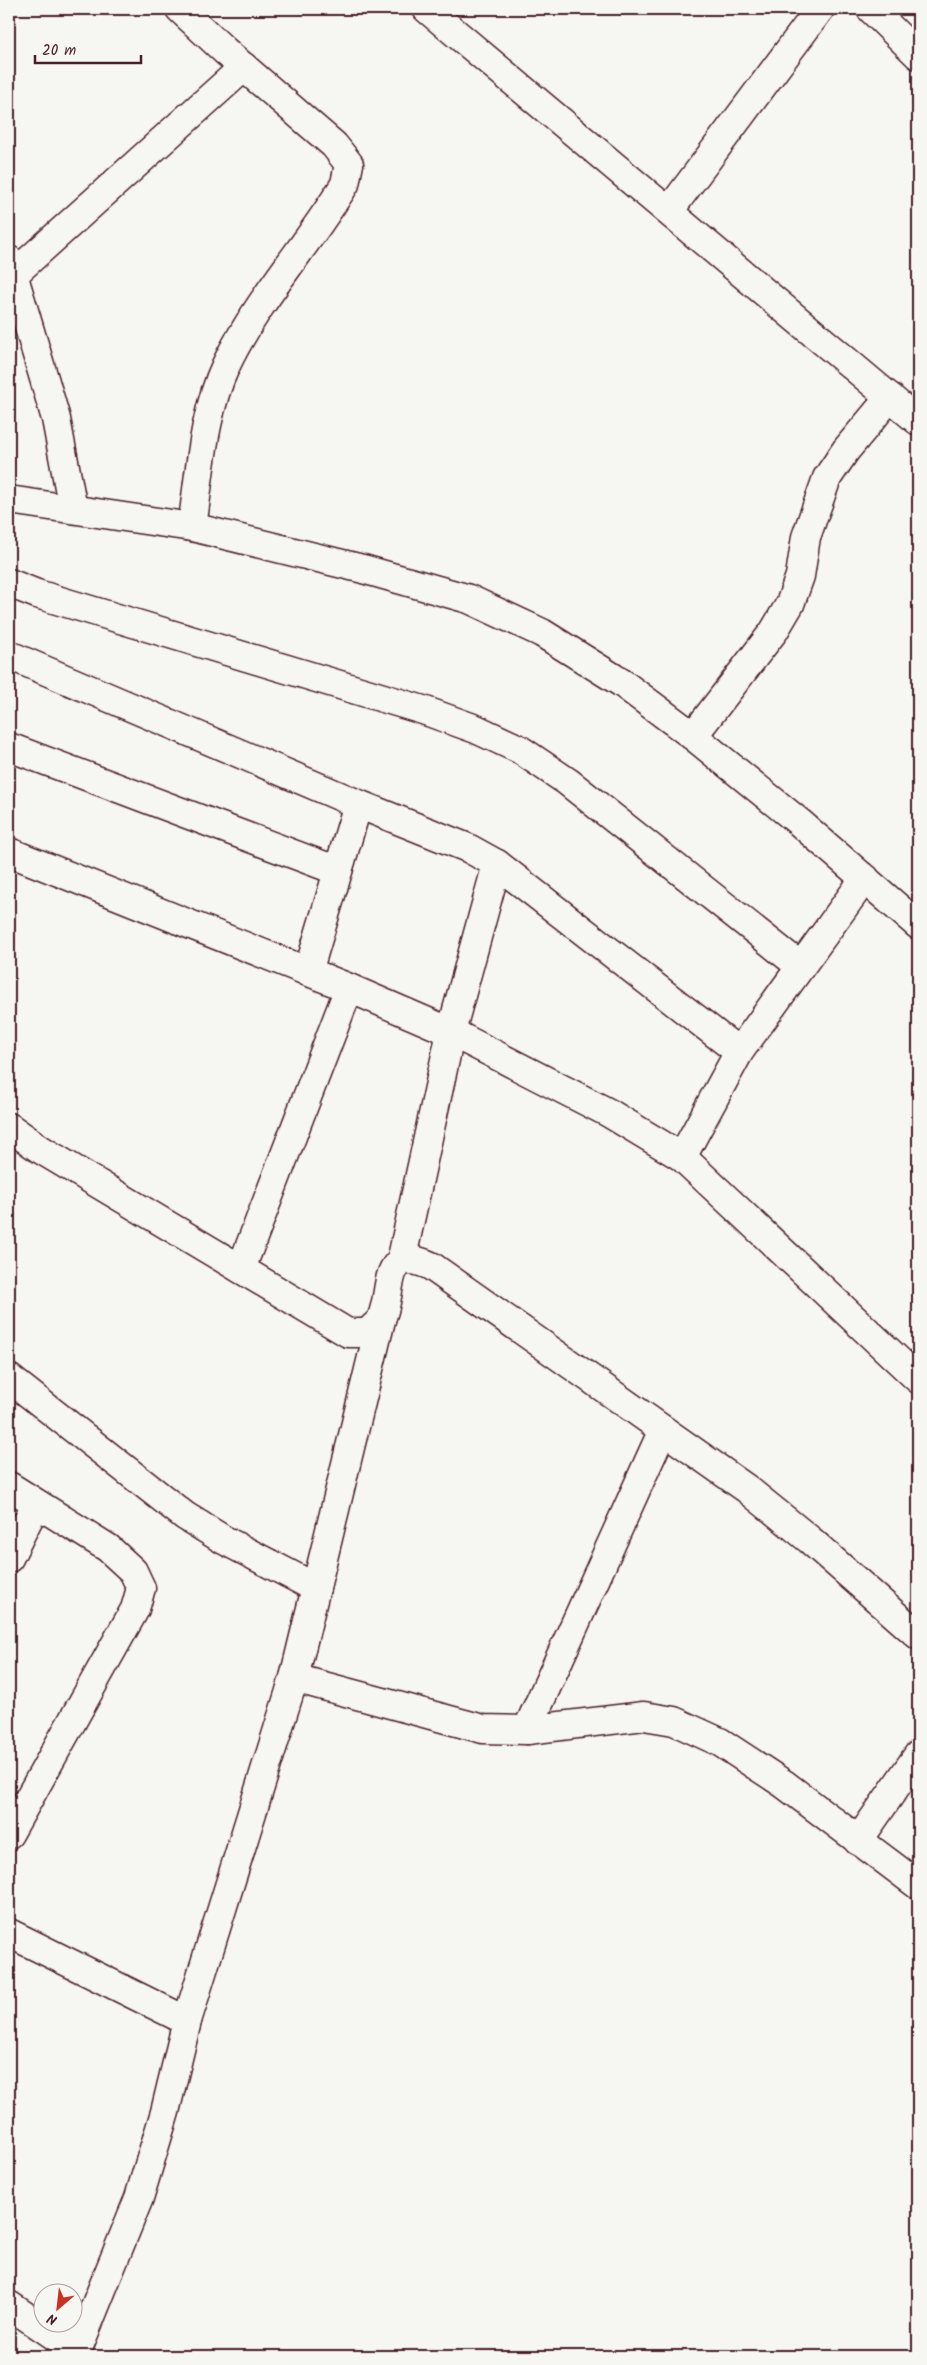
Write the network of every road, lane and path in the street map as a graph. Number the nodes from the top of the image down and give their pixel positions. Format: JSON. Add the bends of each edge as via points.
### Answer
{"nodes":[{"id":1,"x":180,"y":9,"type":"edge"},
{"id":2,"x":427,"y":9,"type":"edge"},
{"id":3,"x":820,"y":9,"type":"edge"},
{"id":4,"x":871,"y":9,"type":"edge"},
{"id":5,"x":918,"y":55,"type":"edge"},
{"id":6,"x":244,"y":67,"type":"junction"},
{"id":7,"x":669,"y":211,"type":"junction"},
{"id":8,"x":11,"y":267,"type":"edge"},
{"id":9,"x":890,"y":397,"type":"junction"},
{"id":10,"x":918,"y":421,"type":"edge"},
{"id":11,"x":9,"y":500,"type":"edge"},
{"id":12,"x":73,"y":509,"type":"junction"},
{"id":13,"x":192,"y":527,"type":"junction"},
{"id":14,"x":9,"y":583,"type":"edge"},
{"id":15,"x":9,"y":655,"type":"edge"},
{"id":16,"x":693,"y":736,"type":"junction"},
{"id":17,"x":9,"y":747,"type":"edge"},
{"id":18,"x":358,"y":804,"type":"junction"},
{"id":19,"x":9,"y":852,"type":"edge"},
{"id":20,"x":497,"y":864,"type":"junction"},
{"id":21,"x":338,"y":872,"type":"junction"},
{"id":22,"x":865,"y":878,"type":"junction"},
{"id":23,"x":918,"y":925,"type":"edge"},
{"id":24,"x":800,"y":966,"type":"junction"},
{"id":25,"x":308,"y":972,"type":"junction"},
{"id":26,"x":349,"y":988,"type":"junction"},
{"id":27,"x":450,"y":1032,"type":"junction"},
{"id":28,"x":739,"y":1052,"type":"junction"},
{"id":29,"x":9,"y":1127,"type":"edge"},
{"id":30,"x":682,"y":1157,"type":"junction"},
{"id":31,"x":401,"y":1262,"type":"junction"},
{"id":32,"x":241,"y":1269,"type":"junction"},
{"id":33,"x":380,"y":1320,"type":"junction"},
{"id":34,"x":9,"y":1378,"type":"edge"},
{"id":35,"x":918,"y":1379,"type":"edge"},
{"id":36,"x":663,"y":1430,"type":"junction"},
{"id":37,"x":9,"y":1486,"type":"edge"},
{"id":38,"x":36,"y":1504,"type":"junction"},
{"id":39,"x":9,"y":1558,"type":"edge"},
{"id":40,"x":316,"y":1588,"type":"junction"},
{"id":41,"x":918,"y":1635,"type":"edge"},
{"id":42,"x":294,"y":1678,"type":"junction"},
{"id":43,"x":527,"y":1730,"type":"junction"},
{"id":44,"x":918,"y":1755,"type":"edge"},
{"id":45,"x":9,"y":1834,"type":"edge"},
{"id":46,"x":858,"y":1840,"type":"junction"},
{"id":47,"x":918,"y":1886,"type":"edge"},
{"id":48,"x":9,"y":1933,"type":"edge"},
{"id":49,"x":187,"y":2021,"type":"junction"},
{"id":50,"x":9,"y":2305,"type":"edge"},
{"id":51,"x":76,"y":2354,"type":"edge"}],
"edges":[{"from":1,"to":6,"type":"street"},
{"from":2,"to":7,"type":"street"},
{"from":3,"to":7,"type":"street"},
{"from":4,"to":5,"type":"street"},
{"from":6,"to":8,"type":"street"},
{"from":6,"to":13,"type":"street","via":[[334,145],[349,164],[345,184],[246,329],[226,366],[213,400]]},
{"from":7,"to":9,"type":"street"},
{"from":8,"to":12,"type":"street","via":[[56,419]]},
{"from":9,"to":10,"type":"street"},
{"from":9,"to":16,"type":"street","via":[[827,478],[806,536],[800,576],[790,604],[774,631]]},
{"from":11,"to":12,"type":"street"},
{"from":12,"to":13,"type":"street"},
{"from":13,"to":16,"type":"street","via":[[469,599],[542,633],[622,684]]},
{"from":14,"to":24,"type":"street","via":[[46,597],[422,710],[476,729],[519,749],[568,782]]},
{"from":15,"to":18,"type":"street"},
{"from":16,"to":22,"type":"street"},
{"from":17,"to":21,"type":"street"},
{"from":18,"to":20,"type":"street","via":[[468,848]]},
{"from":18,"to":21,"type":"street"},
{"from":19,"to":25,"type":"street"},
{"from":20,"to":27,"type":"street"},
{"from":20,"to":28,"type":"street"},
{"from":21,"to":25,"type":"street"},
{"from":22,"to":23,"type":"street"},
{"from":22,"to":24,"type":"street"},
{"from":24,"to":28,"type":"street"},
{"from":25,"to":26,"type":"street"},
{"from":26,"to":27,"type":"street"},
{"from":26,"to":32,"type":"street"},
{"from":27,"to":30,"type":"street","via":[[609,1113]]},
{"from":27,"to":31,"type":"street"},
{"from":28,"to":30,"type":"street"},
{"from":29,"to":32,"type":"street","via":[[40,1149]]},
{"from":30,"to":35,"type":"street"},
{"from":31,"to":33,"type":"street","via":[[390,1273]]},
{"from":31,"to":36,"type":"street","via":[[415,1259],[431,1266]]},
{"from":32,"to":33,"type":"street","via":[[348,1333],[367,1333]]},
{"from":33,"to":40,"type":"street"},
{"from":34,"to":40,"type":"street","via":[[185,1516]]},
{"from":36,"to":41,"type":"street","via":[[768,1506]]},
{"from":36,"to":43,"type":"street"},
{"from":37,"to":38,"type":"street"},
{"from":38,"to":39,"type":"street"},
{"from":38,"to":45,"type":"street","via":[[108,1548],[132,1571],[141,1588],[135,1609]]},
{"from":40,"to":42,"type":"street"},
{"from":42,"to":43,"type":"street","via":[[483,1729]]},
{"from":42,"to":49,"type":"street"},
{"from":43,"to":46,"type":"street","via":[[644,1716],[674,1720],[720,1742],[784,1784]]},
{"from":44,"to":46,"type":"street"},
{"from":46,"to":47,"type":"street"},
{"from":48,"to":49,"type":"street"},
{"from":49,"to":51,"type":"street","via":[[165,2112],[139,2198]]},
{"from":50,"to":51,"type":"street"}]}
